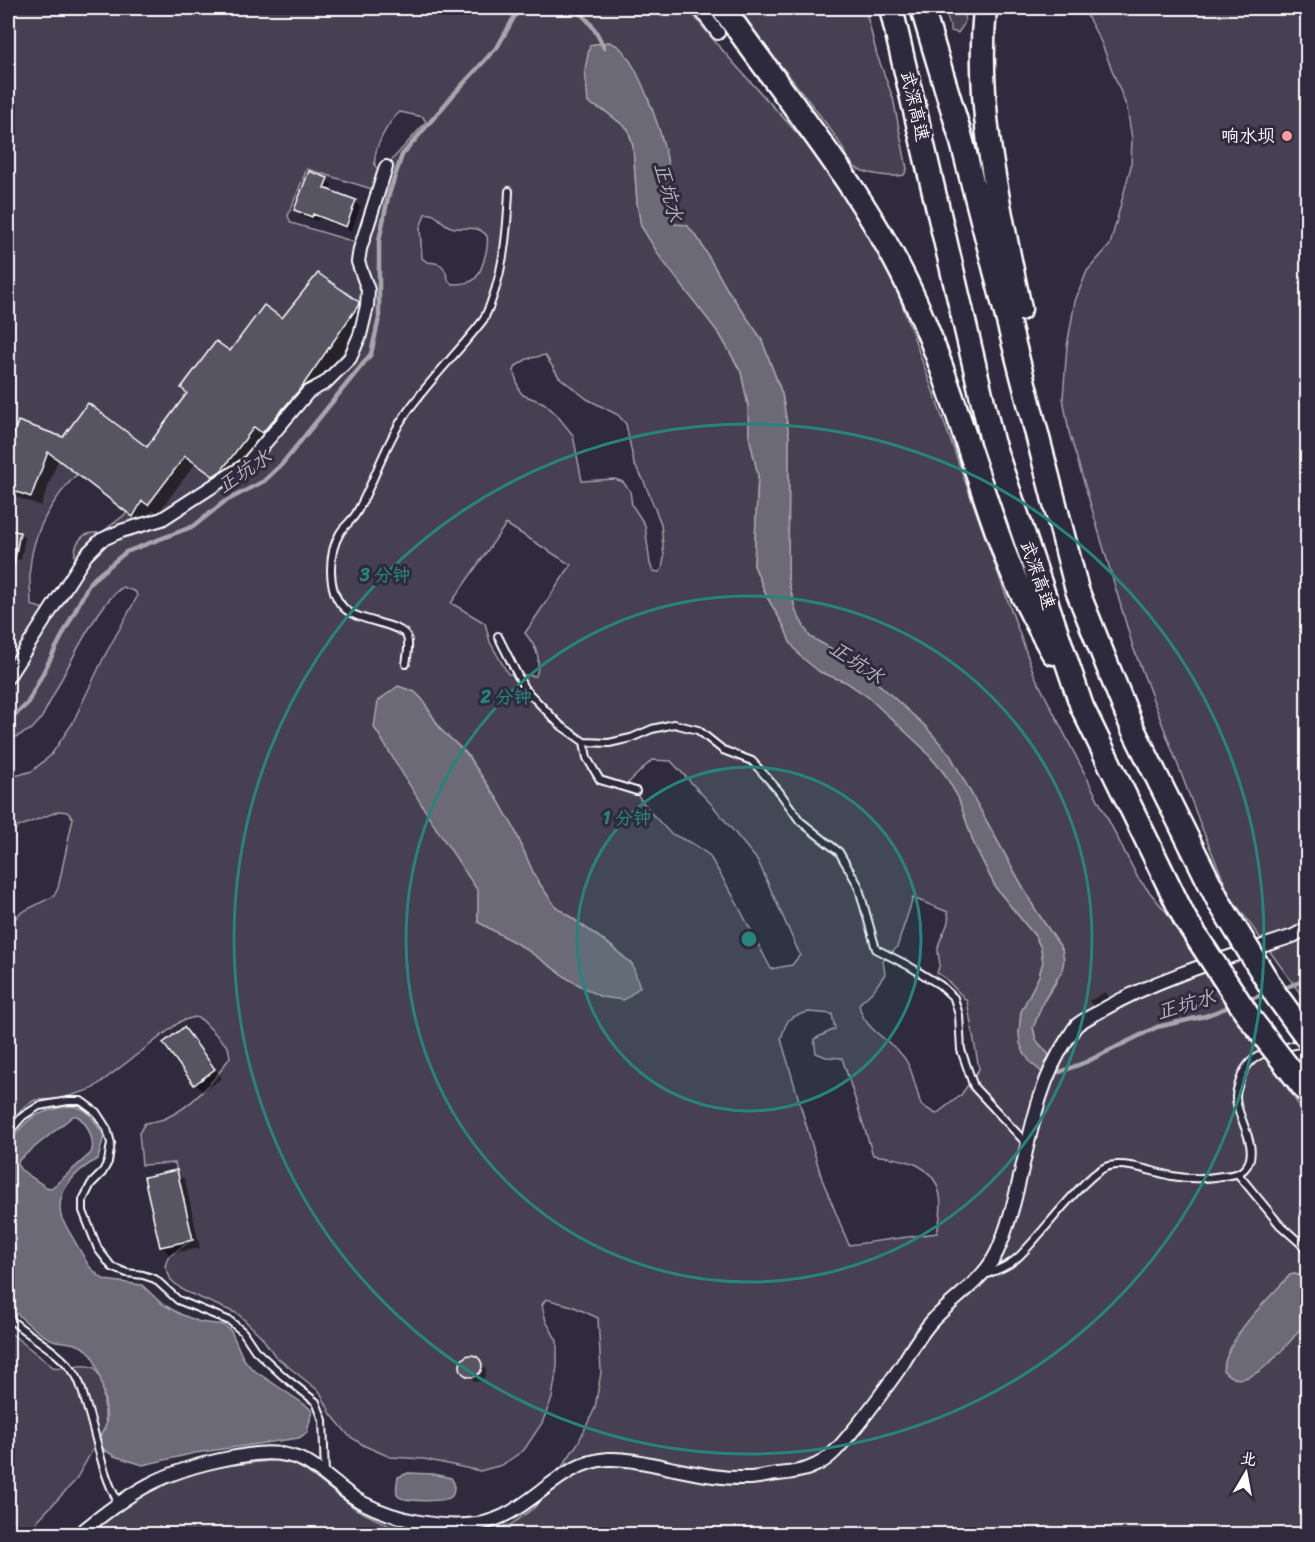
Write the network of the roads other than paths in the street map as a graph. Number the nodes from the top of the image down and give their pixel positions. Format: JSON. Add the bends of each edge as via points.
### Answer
{"nodes":[{"id":1,"x":699,"y":8,"type":"edge"},
{"id":2,"x":723,"y":8,"type":"edge"},
{"id":3,"x":891,"y":8,"type":"edge"},
{"id":4,"x":922,"y":8,"type":"edge"},
{"id":5,"x":985,"y":8,"type":"edge"},
{"id":6,"x":718,"y":33,"type":"dead end"},
{"id":7,"x":386,"y":167,"type":"dead end"},
{"id":8,"x":509,"y":191,"type":"dead end"},
{"id":9,"x":1077,"y":590,"type":"junction"},
{"id":10,"x":498,"y":636,"type":"dead end"},
{"id":11,"x":406,"y":664,"type":"dead end"},
{"id":12,"x":8,"y":677,"type":"edge"},
{"id":13,"x":1082,"y":707,"type":"junction"},
{"id":14,"x":584,"y":742,"type":"junction"},
{"id":15,"x":636,"y":791,"type":"dead end"},
{"id":16,"x":1308,"y":928,"type":"edge"},
{"id":17,"x":1308,"y":1040,"type":"edge"},
{"id":18,"x":1308,"y":1093,"type":"edge"},
{"id":19,"x":8,"y":1133,"type":"edge"},
{"id":20,"x":1028,"y":1145,"type":"junction"},
{"id":21,"x":1238,"y":1174,"type":"junction"},
{"id":22,"x":1308,"y":1250,"type":"edge"},
{"id":23,"x":980,"y":1277,"type":"junction"},
{"id":24,"x":8,"y":1317,"type":"edge"},
{"id":25,"x":325,"y":1476,"type":"junction"},
{"id":26,"x":118,"y":1502,"type":"junction"},
{"id":27,"x":79,"y":1534,"type":"edge"}],
"edges":[{"from":1,"to":6,"type":"street"},
{"from":2,"to":13,"type":"highway","via":[[846,178],[902,274],[947,381],[1009,564],[1026,604]]},
{"from":3,"to":13,"type":"highway","name":"武深高速","via":[[992,441]]},
{"from":4,"to":9,"type":"highway","name":"武深高速","via":[[962,138]]},
{"from":5,"to":9,"type":"highway","via":[[981,61],[994,179]]},
{"from":7,"to":12,"type":"street","via":[[360,249],[358,262],[368,290],[367,306],[350,358],[325,383],[308,392],[246,464],[162,519],[101,540],[86,555]]},
{"from":8,"to":11,"type":"lane","via":[[503,261],[484,320],[402,419],[356,514],[340,533],[334,548],[331,577],[343,609],[405,633]]},
{"from":9,"to":17,"type":"highway","name":"武深高速","bridge":true,"via":[[1132,727],[1219,902]]},
{"from":10,"to":14,"type":"lane","via":[[524,688],[560,725]]},
{"from":13,"to":18,"type":"highway","name":"武深高速","bridge":true,"via":[[1185,919],[1249,1017]]},
{"from":14,"to":15,"type":"lane","via":[[587,758],[600,780]]},
{"from":14,"to":20,"type":"lane","via":[[609,743],[674,724],[698,730],[723,750],[752,761],[800,821],[839,852],[858,885],[876,949],[940,985],[954,998],[961,1050],[974,1087]]},
{"from":16,"to":20,"type":"street","via":[[1117,1001],[1078,1025],[1055,1059]]},
{"from":17,"to":21,"type":"lane","via":[[1259,1055],[1245,1068],[1236,1097],[1250,1154],[1247,1166]]},
{"from":19,"to":25,"type":"lane","via":[[39,1106],[81,1101],[96,1112],[111,1143],[108,1162],[83,1200],[98,1248],[112,1267],[155,1279],[178,1300],[230,1321],[283,1377],[316,1402],[323,1420]]},
{"from":20,"to":23,"type":"street","via":[[998,1251]]},
{"from":21,"to":22,"type":"lane"},
{"from":21,"to":23,"type":"lane","via":[[1175,1177],[1108,1166],[1055,1215],[1016,1259]]},
{"from":23,"to":25,"type":"street","via":[[930,1322],[876,1403],[839,1448],[818,1465],[747,1478],[716,1477],[631,1460],[588,1462],[565,1473],[503,1517],[454,1525],[392,1515],[362,1503]]},
{"from":24,"to":26,"type":"lane","via":[[50,1348],[76,1374]]},
{"from":25,"to":26,"type":"street","via":[[291,1455],[244,1455],[187,1467]]},
{"from":26,"to":27,"type":"street"}]}
